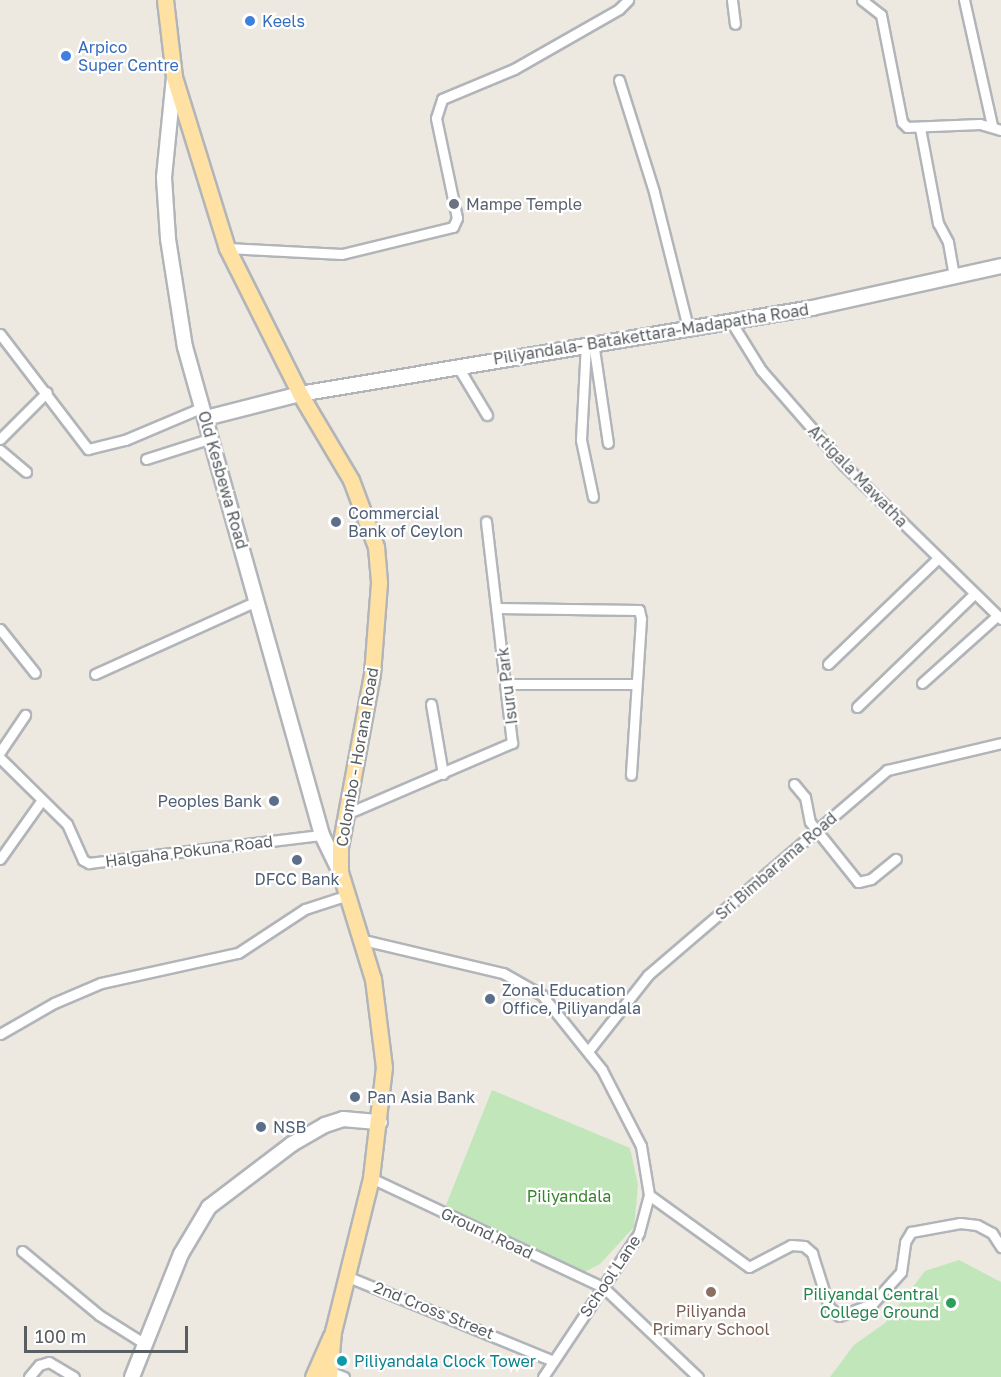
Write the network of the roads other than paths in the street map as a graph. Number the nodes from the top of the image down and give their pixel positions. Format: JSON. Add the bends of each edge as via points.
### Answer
{"nodes":[{"id":1,"x":165,"y":0,"type":"edge"},
{"id":2,"x":628,"y":0,"type":"edge"},
{"id":3,"x":732,"y":0,"type":"edge"},
{"id":4,"x":862,"y":0,"type":"edge"},
{"id":5,"x":964,"y":0,"type":"edge"},
{"id":6,"x":735,"y":24,"type":"dead end"},
{"id":7,"x":174,"y":77,"type":"junction"},
{"id":8,"x":619,"y":80,"type":"dead end"},
{"id":9,"x":992,"y":125,"type":"junction"},
{"id":10,"x":920,"y":128,"type":"junction"},
{"id":11,"x":1001,"y":130,"type":"edge"},
{"id":12,"x":227,"y":248,"type":"junction"},
{"id":13,"x":1001,"y":266,"type":"edge"},
{"id":14,"x":954,"y":275,"type":"junction"},
{"id":15,"x":730,"y":320,"type":"junction"},
{"id":16,"x":688,"y":327,"type":"junction"},
{"id":17,"x":0,"y":334,"type":"edge"},
{"id":18,"x":589,"y":343,"type":"junction"},
{"id":19,"x":458,"y":367,"type":"junction"},
{"id":20,"x":46,"y":392,"type":"junction"},
{"id":21,"x":300,"y":394,"type":"junction"},
{"id":22,"x":205,"y":413,"type":"junction"},
{"id":23,"x":487,"y":415,"type":"dead end"},
{"id":24,"x":212,"y":438,"type":"junction"},
{"id":25,"x":0,"y":440,"type":"edge"},
{"id":26,"x":608,"y":443,"type":"dead end"},
{"id":27,"x":0,"y":450,"type":"edge"},
{"id":28,"x":146,"y":459,"type":"dead end"},
{"id":29,"x":26,"y":472,"type":"dead end"},
{"id":30,"x":592,"y":496,"type":"dead end"},
{"id":31,"x":486,"y":522,"type":"dead end"},
{"id":32,"x":938,"y":558,"type":"junction"},
{"id":33,"x":974,"y":594,"type":"junction"},
{"id":34,"x":257,"y":601,"type":"junction"},
{"id":35,"x":497,"y":608,"type":"junction"},
{"id":36,"x":999,"y":618,"type":"edge"},
{"id":37,"x":0,"y":629,"type":"edge"},
{"id":38,"x":828,"y":664,"type":"dead end"},
{"id":39,"x":35,"y":673,"type":"dead end"},
{"id":40,"x":95,"y":674,"type":"dead end"},
{"id":41,"x":922,"y":683,"type":"dead end"},
{"id":42,"x":507,"y":684,"type":"junction"},
{"id":43,"x":636,"y":684,"type":"junction"},
{"id":44,"x":431,"y":704,"type":"dead end"},
{"id":45,"x":857,"y":707,"type":"dead end"},
{"id":46,"x":25,"y":715,"type":"dead end"},
{"id":47,"x":1001,"y":743,"type":"edge"},
{"id":48,"x":0,"y":752,"type":"edge"},
{"id":49,"x":0,"y":758,"type":"edge"},
{"id":50,"x":443,"y":774,"type":"junction"},
{"id":51,"x":631,"y":775,"type":"dead end"},
{"id":52,"x":794,"y":784,"type":"dead end"},
{"id":53,"x":41,"y":801,"type":"junction"},
{"id":54,"x":346,"y":814,"type":"junction"},
{"id":55,"x":817,"y":831,"type":"junction"},
{"id":56,"x":322,"y":835,"type":"junction"},
{"id":57,"x":0,"y":859,"type":"edge"},
{"id":58,"x":896,"y":859,"type":"dead end"},
{"id":59,"x":339,"y":872,"type":"junction"},
{"id":60,"x":345,"y":896,"type":"junction"},
{"id":61,"x":359,"y":939,"type":"junction"},
{"id":62,"x":0,"y":1034,"type":"edge"},
{"id":63,"x":589,"y":1050,"type":"junction"},
{"id":64,"x":380,"y":1122,"type":"junction"},
{"id":65,"x":370,"y":1178,"type":"junction"},
{"id":66,"x":649,"y":1195,"type":"junction"},
{"id":67,"x":1001,"y":1247,"type":"edge"},
{"id":68,"x":22,"y":1251,"type":"dead end"},
{"id":69,"x":346,"y":1276,"type":"junction"},
{"id":70,"x":603,"y":1287,"type":"junction"},
{"id":71,"x":333,"y":1331,"type":"junction"},
{"id":72,"x":145,"y":1344,"type":"junction"},
{"id":73,"x":553,"y":1361,"type":"junction"},
{"id":74,"x":335,"y":1375,"type":"edge"},
{"id":75,"x":29,"y":1377,"type":"edge"},
{"id":76,"x":74,"y":1377,"type":"edge"},
{"id":77,"x":132,"y":1377,"type":"edge"},
{"id":78,"x":313,"y":1377,"type":"edge"},
{"id":79,"x":543,"y":1377,"type":"edge"},
{"id":80,"x":698,"y":1377,"type":"edge"}],
"edges":[{"from":1,"to":7,"type":"main road","name":"Colombo - Horana Road"},
{"from":2,"to":12,"type":"street","via":[[620,9],[514,69],[442,99],[436,118],[457,218],[453,227],[342,254]]},
{"from":3,"to":6,"type":"street"},
{"from":4,"to":10,"type":"street","via":[[881,15],[902,122]]},
{"from":5,"to":9,"type":"street"},
{"from":7,"to":12,"type":"main road","name":"Colombo - Horana Road"},
{"from":7,"to":22,"type":"street","name":"Old Kesbewa Road","via":[[164,178],[168,239],[185,348]]},
{"from":8,"to":16,"type":"street","via":[[654,192]]},
{"from":9,"to":10,"type":"street"},
{"from":9,"to":11,"type":"street"},
{"from":10,"to":14,"type":"street","via":[[938,223],[948,242]]},
{"from":12,"to":21,"type":"main road","name":"Colombo - Horana Road"},
{"from":13,"to":14,"type":"street","name":"Piliyandala- Batakettara-Madapatha Road"},
{"from":14,"to":15,"type":"street","name":"Piliyandala- Batakettara-Madapatha Road","via":[[812,308]]},
{"from":15,"to":16,"type":"street","name":"Piliyandala- Batakettara-Madapatha Road"},
{"from":15,"to":32,"type":"street","name":"Artigala Mawatha","via":[[761,370],[844,465]]},
{"from":16,"to":18,"type":"street","name":"Piliyandala- Batakettara-Madapatha Road"},
{"from":17,"to":20,"type":"street"},
{"from":18,"to":19,"type":"street","name":"Piliyandala- Batakettara-Madapatha Road"},
{"from":18,"to":26,"type":"street"},
{"from":18,"to":30,"type":"street","via":[[581,440]]},
{"from":19,"to":21,"type":"street","name":"Piliyandala- Batakettara-Madapatha Road"},
{"from":19,"to":23,"type":"street"},
{"from":20,"to":22,"type":"street","via":[[84,444],[94,450]]},
{"from":20,"to":25,"type":"street"},
{"from":21,"to":22,"type":"street","name":"Piliyandala- Batakettara-Madapatha Road"},
{"from":21,"to":54,"type":"main road","name":"Colombo - Horana Road","via":[[351,480],[372,527],[376,547],[379,583],[372,674]]},
{"from":22,"to":24,"type":"street","name":"Old Kesbewa Road"},
{"from":24,"to":28,"type":"street"},
{"from":24,"to":34,"type":"street","name":"Old Kesbewa Road"},
{"from":27,"to":29,"type":"street"},
{"from":31,"to":35,"type":"street","name":"Isuru Park"},
{"from":32,"to":33,"type":"street","name":"Artigala Mawatha"},
{"from":32,"to":38,"type":"street"},
{"from":33,"to":36,"type":"street","name":"Artigala Mawatha"},
{"from":33,"to":45,"type":"street"},
{"from":34,"to":40,"type":"street"},
{"from":34,"to":56,"type":"street","name":"Old Kesbewa Road"},
{"from":35,"to":42,"type":"street","name":"Isuru Park"},
{"from":35,"to":43,"type":"street","via":[[639,610]]},
{"from":36,"to":41,"type":"street"},
{"from":37,"to":39,"type":"street"},
{"from":42,"to":43,"type":"street"},
{"from":42,"to":50,"type":"street","name":"Isuru Park","via":[[512,743]]},
{"from":43,"to":51,"type":"street"},
{"from":44,"to":50,"type":"street"},
{"from":46,"to":48,"type":"street"},
{"from":47,"to":55,"type":"street","name":"Sri Bimbarama Road","via":[[887,770]]},
{"from":49,"to":53,"type":"street","name":"Halgaha Pokuna Road"},
{"from":50,"to":54,"type":"street","name":"Isuru Park"},
{"from":52,"to":55,"type":"street","via":[[805,797],[810,822]]},
{"from":53,"to":56,"type":"street","name":"Halgaha Pokuna Road","via":[[67,824],[82,860],[88,863]]},
{"from":53,"to":57,"type":"street"},
{"from":54,"to":59,"type":"main road","name":"Colombo - Horana Road"},
{"from":55,"to":58,"type":"street","via":[[858,882],[871,879]]},
{"from":55,"to":63,"type":"street","name":"Sri Bimbarama Road","via":[[648,975]]},
{"from":56,"to":59,"type":"street","name":"Old Kesbewa Road"},
{"from":59,"to":60,"type":"main road","name":"Colombo - Horana Road"},
{"from":60,"to":61,"type":"main road","name":"Colombo - Horana Road"},
{"from":60,"to":62,"type":"street","via":[[304,909],[238,953],[101,983],[54,1003]]},
{"from":61,"to":63,"type":"street","name":"School Lane","via":[[518,979],[542,995]]},
{"from":61,"to":64,"type":"main road","name":"Colombo - Horana Road","via":[[373,979],[381,1022],[384,1067]]},
{"from":63,"to":66,"type":"street","name":"School Lane","via":[[620,1097],[641,1146]]},
{"from":64,"to":65,"type":"main road","name":"Colombo - Horana Road"},
{"from":64,"to":72,"type":"street","via":[[343,1119],[325,1125],[283,1150],[209,1207],[192,1231]]},
{"from":65,"to":69,"type":"main road","name":"Colombo - Horana Road"},
{"from":65,"to":70,"type":"street","name":"Ground Road"},
{"from":66,"to":67,"type":"street","via":[[749,1267],[791,1245],[804,1246],[812,1253],[829,1307],[839,1316],[872,1304],[901,1272],[905,1242],[911,1232],[960,1223],[977,1225],[992,1233]]},
{"from":66,"to":70,"type":"street","name":"School Lane","via":[[639,1233]]},
{"from":68,"to":72,"type":"street","via":[[99,1315]]},
{"from":69,"to":71,"type":"main road","name":"Colombo - Horana Road"},
{"from":69,"to":73,"type":"street","name":"2nd Cross Street"},
{"from":70,"to":73,"type":"street","name":"School Lane"},
{"from":70,"to":80,"type":"street","name":"Ground Road"},
{"from":71,"to":74,"type":"main road"},
{"from":71,"to":78,"type":"main road"},
{"from":72,"to":77,"type":"street"},
{"from":73,"to":79,"type":"street","name":"School Lane"},
{"from":75,"to":76,"type":"street","via":[[39,1365],[50,1362]]}]}
